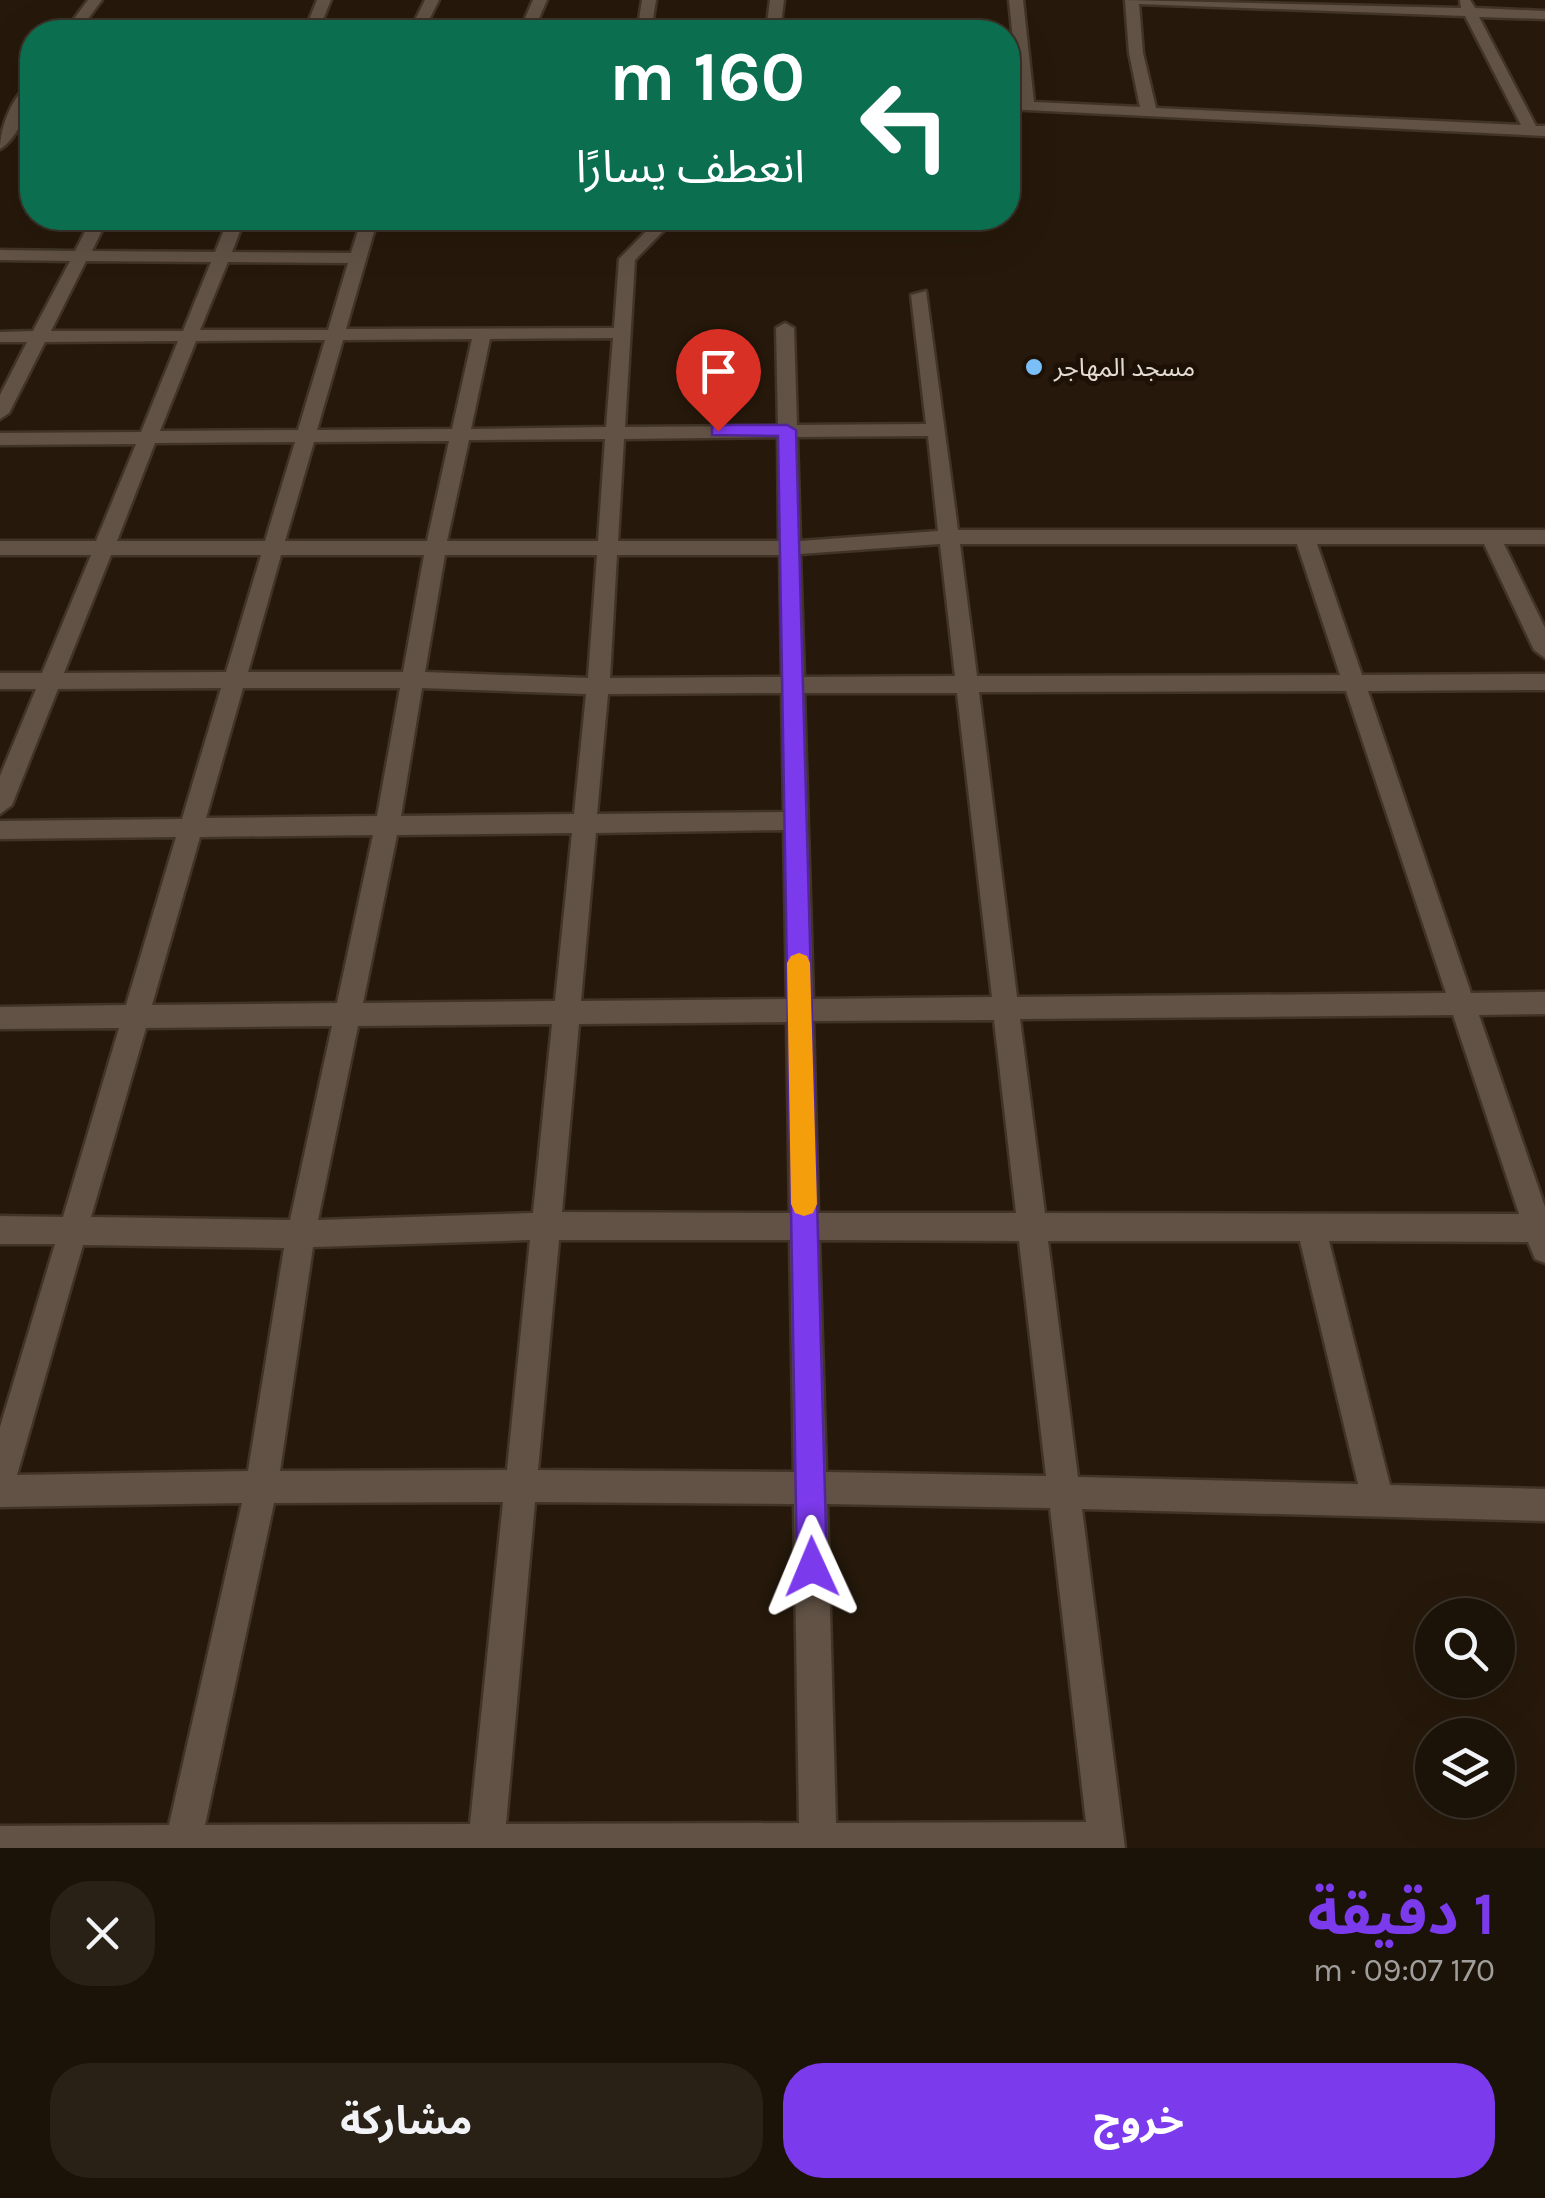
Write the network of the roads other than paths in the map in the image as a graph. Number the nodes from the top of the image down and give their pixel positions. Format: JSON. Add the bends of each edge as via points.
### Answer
{"nodes":[{"id":1,"x":1132,"y":0,"type":"edge"},
{"id":2,"x":1467,"y":6,"type":"edge"},
{"id":3,"x":1545,"y":15,"type":"edge"},
{"id":4,"x":1020,"y":39,"type":"edge"},
{"id":5,"x":1020,"y":106,"type":"edge"},
{"id":6,"x":1027,"y":106,"type":"junction"},
{"id":7,"x":20,"y":108,"type":"edge"},
{"id":8,"x":1149,"y":112,"type":"junction"},
{"id":9,"x":1538,"y":131,"type":"edge"},
{"id":10,"x":0,"y":144,"type":"edge"},
{"id":11,"x":94,"y":230,"type":"edge"},
{"id":12,"x":232,"y":230,"type":"edge"},
{"id":13,"x":366,"y":230,"type":"edge"},
{"id":14,"x":656,"y":230,"type":"edge"},
{"id":15,"x":0,"y":255,"type":"edge"},
{"id":16,"x":80,"y":256,"type":"junction"},
{"id":17,"x":222,"y":257,"type":"junction"},
{"id":18,"x":358,"y":258,"type":"junction"},
{"id":19,"x":920,"y":296,"type":"dead end"},
{"id":20,"x":785,"y":328,"type":"dead end"},
{"id":21,"x":622,"y":332,"type":"junction"},
{"id":22,"x":482,"y":334,"type":"junction"},
{"id":23,"x":336,"y":335,"type":"junction"},
{"id":24,"x":189,"y":336,"type":"junction"},
{"id":25,"x":0,"y":337,"type":"edge"},
{"id":26,"x":39,"y":337,"type":"junction"},
{"id":27,"x":0,"y":413,"type":"edge"},
{"id":28,"x":787,"y":430,"type":"junction"},
{"id":29,"x":936,"y":430,"type":"junction"},
{"id":30,"x":615,"y":431,"type":"junction"},
{"id":31,"x":460,"y":434,"type":"junction"},
{"id":32,"x":306,"y":436,"type":"junction"},
{"id":33,"x":148,"y":437,"type":"junction"},
{"id":34,"x":0,"y":439,"type":"edge"},
{"id":35,"x":949,"y":537,"type":"junction"},
{"id":36,"x":1490,"y":537,"type":"junction"},
{"id":37,"x":1545,"y":537,"type":"edge"},
{"id":38,"x":1305,"y":538,"type":"junction"},
{"id":39,"x":106,"y":545,"type":"junction"},
{"id":40,"x":0,"y":548,"type":"edge"},
{"id":41,"x":274,"y":548,"type":"junction"},
{"id":42,"x":436,"y":548,"type":"junction"},
{"id":43,"x":608,"y":548,"type":"junction"},
{"id":44,"x":792,"y":548,"type":"junction"},
{"id":45,"x":1545,"y":650,"type":"edge"},
{"id":46,"x":416,"y":680,"type":"junction"},
{"id":47,"x":0,"y":681,"type":"edge"},
{"id":48,"x":50,"y":682,"type":"junction"},
{"id":49,"x":1545,"y":682,"type":"edge"},
{"id":50,"x":234,"y":683,"type":"junction"},
{"id":51,"x":1354,"y":683,"type":"junction"},
{"id":52,"x":967,"y":685,"type":"junction"},
{"id":53,"x":598,"y":686,"type":"junction"},
{"id":54,"x":793,"y":686,"type":"junction"},
{"id":55,"x":0,"y":805,"type":"edge"},
{"id":56,"x":796,"y":821,"type":"junction"},
{"id":57,"x":585,"y":826,"type":"junction"},
{"id":58,"x":387,"y":828,"type":"junction"},
{"id":59,"x":191,"y":829,"type":"junction"},
{"id":60,"x":0,"y":830,"type":"edge"},
{"id":61,"x":1545,"y":1003,"type":"edge"},
{"id":62,"x":1463,"y":1004,"type":"junction"},
{"id":63,"x":1006,"y":1008,"type":"junction"},
{"id":64,"x":800,"y":1010,"type":"junction"},
{"id":65,"x":567,"y":1012,"type":"junction"},
{"id":66,"x":348,"y":1015,"type":"junction"},
{"id":67,"x":136,"y":1017,"type":"junction"},
{"id":68,"x":0,"y":1018,"type":"edge"},
{"id":69,"x":546,"y":1226,"type":"junction"},
{"id":70,"x":805,"y":1226,"type":"junction"},
{"id":71,"x":1032,"y":1227,"type":"junction"},
{"id":72,"x":1312,"y":1227,"type":"junction"},
{"id":73,"x":74,"y":1228,"type":"junction"},
{"id":74,"x":0,"y":1230,"type":"edge"},
{"id":75,"x":301,"y":1234,"type":"junction"},
{"id":76,"x":1541,"y":1239,"type":"edge"},
{"id":77,"x":0,"y":1480,"type":"edge"},
{"id":78,"x":262,"y":1484,"type":"junction"},
{"id":79,"x":521,"y":1485,"type":"junction"},
{"id":80,"x":811,"y":1489,"type":"junction"},
{"id":81,"x":0,"y":1491,"type":"edge"},
{"id":82,"x":1064,"y":1491,"type":"junction"},
{"id":83,"x":1378,"y":1500,"type":"junction"},
{"id":84,"x":1545,"y":1505,"type":"edge"},
{"id":85,"x":0,"y":1844,"type":"edge"},
{"id":86,"x":818,"y":1844,"type":"edge"},
{"id":87,"x":1107,"y":1844,"type":"edge"},
{"id":88,"x":487,"y":1845,"type":"edge"},
{"id":89,"x":183,"y":1846,"type":"edge"}],
"edges":[{"from":1,"to":2,"type":"street"},
{"from":1,"to":8,"type":"street"},
{"from":2,"to":3,"type":"street"},
{"from":2,"to":9,"type":"street"},
{"from":4,"to":6,"type":"street"},
{"from":5,"to":6,"type":"street"},
{"from":6,"to":8,"type":"street"},
{"from":7,"to":10,"type":"street"},
{"from":8,"to":9,"type":"street"},
{"from":11,"to":16,"type":"street"},
{"from":12,"to":17,"type":"street"},
{"from":13,"to":18,"type":"street"},
{"from":14,"to":21,"type":"street","via":[[627,259]]},
{"from":15,"to":16,"type":"street"},
{"from":16,"to":17,"type":"street"},
{"from":16,"to":26,"type":"street"},
{"from":17,"to":18,"type":"street"},
{"from":17,"to":24,"type":"street"},
{"from":18,"to":23,"type":"street"},
{"from":19,"to":29,"type":"street"},
{"from":20,"to":28,"type":"street"},
{"from":21,"to":22,"type":"street"},
{"from":21,"to":30,"type":"street"},
{"from":22,"to":23,"type":"street"},
{"from":22,"to":31,"type":"street"},
{"from":23,"to":24,"type":"street"},
{"from":23,"to":32,"type":"street"},
{"from":24,"to":26,"type":"street"},
{"from":24,"to":33,"type":"street"},
{"from":25,"to":26,"type":"street"},
{"from":26,"to":27,"type":"street"},
{"from":28,"to":29,"type":"street"},
{"from":28,"to":30,"type":"street"},
{"from":28,"to":44,"type":"street"},
{"from":29,"to":35,"type":"street"},
{"from":30,"to":31,"type":"street"},
{"from":30,"to":43,"type":"street"},
{"from":31,"to":32,"type":"street"},
{"from":31,"to":42,"type":"street"},
{"from":32,"to":33,"type":"street"},
{"from":32,"to":41,"type":"street"},
{"from":33,"to":34,"type":"street"},
{"from":33,"to":39,"type":"street"},
{"from":35,"to":38,"type":"street"},
{"from":35,"to":44,"type":"street"},
{"from":35,"to":52,"type":"street"},
{"from":36,"to":37,"type":"street"},
{"from":36,"to":38,"type":"street"},
{"from":36,"to":45,"type":"street"},
{"from":38,"to":51,"type":"street"},
{"from":39,"to":40,"type":"street"},
{"from":39,"to":41,"type":"street"},
{"from":39,"to":48,"type":"street"},
{"from":41,"to":42,"type":"street"},
{"from":41,"to":50,"type":"street"},
{"from":42,"to":43,"type":"street"},
{"from":42,"to":46,"type":"street"},
{"from":43,"to":44,"type":"street"},
{"from":43,"to":53,"type":"street"},
{"from":44,"to":54,"type":"street"},
{"from":46,"to":50,"type":"street"},
{"from":46,"to":53,"type":"street"},
{"from":46,"to":58,"type":"street"},
{"from":47,"to":48,"type":"street"},
{"from":48,"to":50,"type":"street"},
{"from":48,"to":55,"type":"street"},
{"from":49,"to":51,"type":"street"},
{"from":50,"to":59,"type":"street"},
{"from":51,"to":52,"type":"street"},
{"from":51,"to":62,"type":"street"},
{"from":52,"to":54,"type":"street"},
{"from":52,"to":63,"type":"street"},
{"from":53,"to":54,"type":"street"},
{"from":53,"to":57,"type":"street"},
{"from":54,"to":56,"type":"street"},
{"from":56,"to":57,"type":"street"},
{"from":56,"to":64,"type":"street"},
{"from":57,"to":58,"type":"street"},
{"from":57,"to":65,"type":"street"},
{"from":58,"to":59,"type":"street"},
{"from":58,"to":66,"type":"street"},
{"from":59,"to":60,"type":"street"},
{"from":59,"to":67,"type":"street"},
{"from":61,"to":62,"type":"street"},
{"from":62,"to":63,"type":"street"},
{"from":62,"to":76,"type":"street"},
{"from":63,"to":64,"type":"street"},
{"from":63,"to":71,"type":"street"},
{"from":64,"to":65,"type":"street"},
{"from":64,"to":70,"type":"street"},
{"from":65,"to":66,"type":"street"},
{"from":65,"to":69,"type":"street"},
{"from":66,"to":67,"type":"street"},
{"from":66,"to":75,"type":"street"},
{"from":67,"to":68,"type":"street"},
{"from":67,"to":73,"type":"street"},
{"from":69,"to":70,"type":"street"},
{"from":69,"to":75,"type":"street"},
{"from":69,"to":79,"type":"street"},
{"from":70,"to":71,"type":"street"},
{"from":70,"to":80,"type":"street"},
{"from":71,"to":72,"type":"street"},
{"from":71,"to":82,"type":"street"},
{"from":72,"to":76,"type":"street"},
{"from":72,"to":83,"type":"street"},
{"from":73,"to":74,"type":"street"},
{"from":73,"to":75,"type":"street"},
{"from":73,"to":77,"type":"street"},
{"from":75,"to":78,"type":"street"},
{"from":78,"to":79,"type":"street"},
{"from":78,"to":81,"type":"street"},
{"from":78,"to":89,"type":"street"},
{"from":79,"to":80,"type":"street"},
{"from":79,"to":88,"type":"street"},
{"from":80,"to":82,"type":"street"},
{"from":80,"to":86,"type":"street"},
{"from":82,"to":83,"type":"street"},
{"from":82,"to":87,"type":"street"},
{"from":83,"to":84,"type":"street"},
{"from":85,"to":89,"type":"street"},
{"from":86,"to":87,"type":"street"},
{"from":86,"to":88,"type":"street"},
{"from":88,"to":89,"type":"street"}]}
